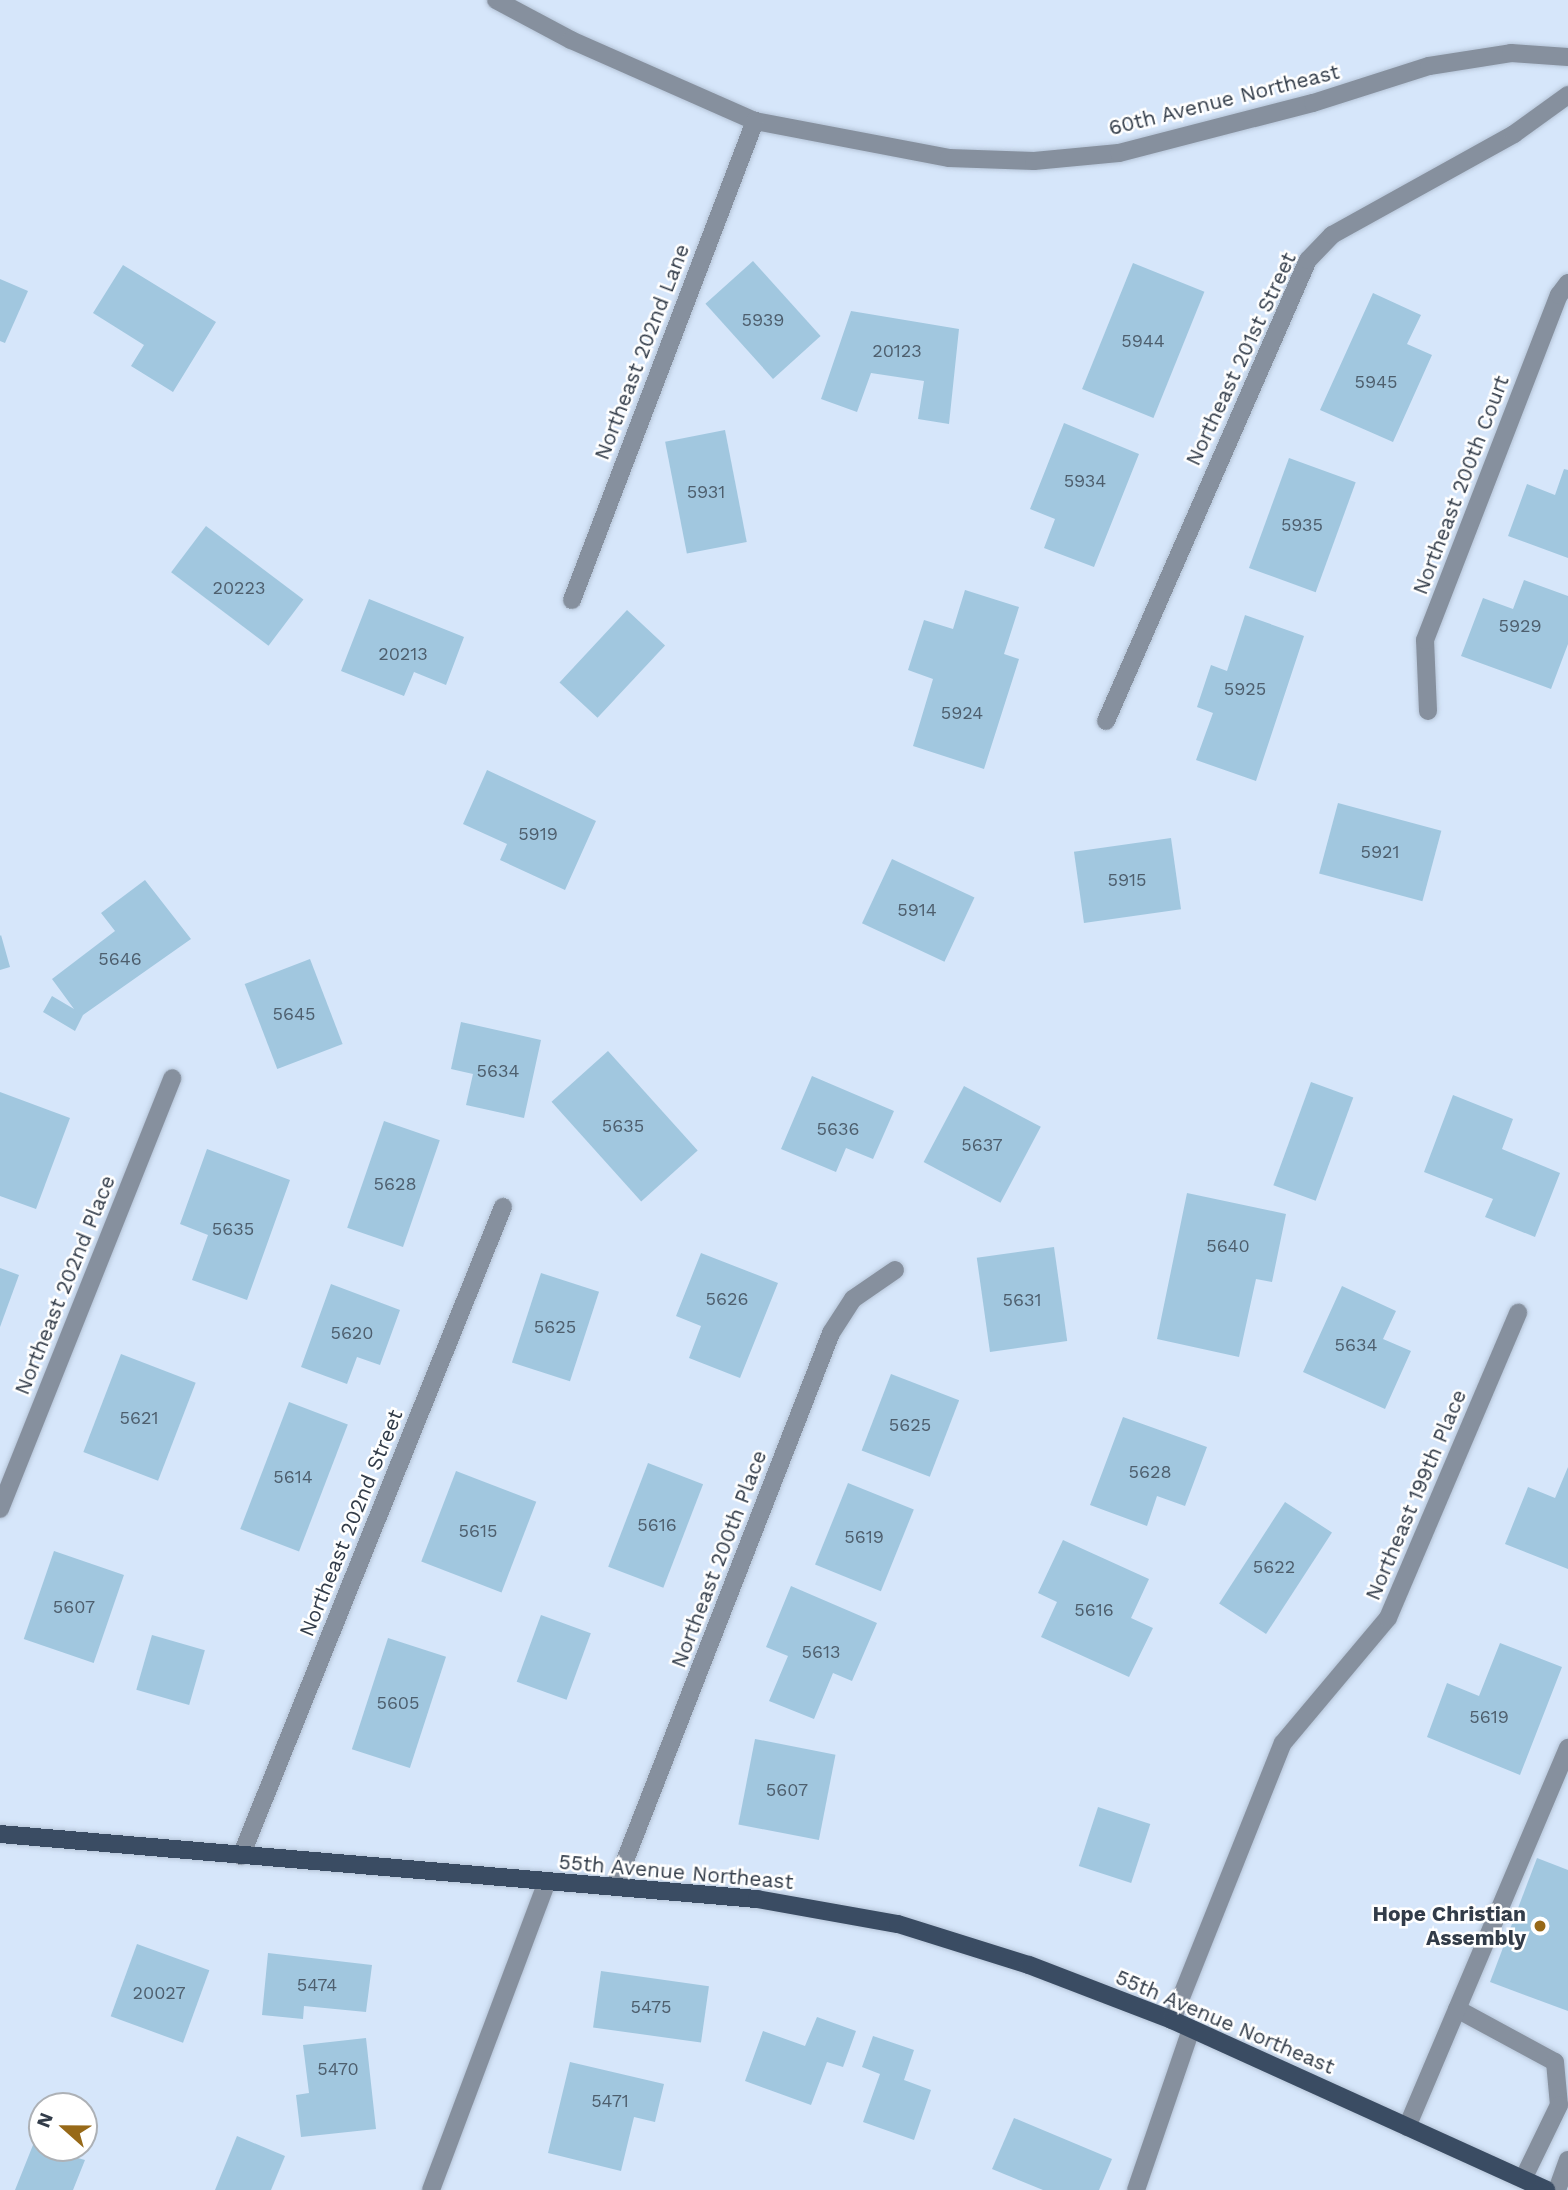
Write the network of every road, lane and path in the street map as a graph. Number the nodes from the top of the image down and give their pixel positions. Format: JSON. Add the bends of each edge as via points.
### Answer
{"nodes":[{"id":1,"x":496,"y":0,"type":"edge"},
{"id":2,"x":1568,"y":57,"type":"edge"},
{"id":3,"x":1568,"y":95,"type":"edge"},
{"id":4,"x":755,"y":121,"type":"junction"},
{"id":5,"x":1568,"y":283,"type":"edge"},
{"id":6,"x":572,"y":600,"type":"dead end"},
{"id":7,"x":1428,"y":711,"type":"dead end"},
{"id":8,"x":1106,"y":721,"type":"dead end"},
{"id":9,"x":172,"y":1078,"type":"dead end"},
{"id":10,"x":503,"y":1208,"type":"dead end"},
{"id":11,"x":895,"y":1270,"type":"dead end"},
{"id":12,"x":1518,"y":1313,"type":"dead end"},
{"id":13,"x":0,"y":1509,"type":"edge"},
{"id":14,"x":1568,"y":1748,"type":"edge"},
{"id":15,"x":0,"y":1834,"type":"edge"},
{"id":16,"x":241,"y":1856,"type":"junction"},
{"id":17,"x":547,"y":1882,"type":"junction"},
{"id":18,"x":615,"y":1886,"type":"junction"},
{"id":19,"x":1457,"y":2009,"type":"junction"},
{"id":20,"x":1172,"y":2020,"type":"junction"},
{"id":21,"x":1191,"y":2029,"type":"junction"},
{"id":22,"x":1407,"y":2127,"type":"junction"},
{"id":23,"x":1568,"y":2160,"type":"edge"},
{"id":24,"x":1523,"y":2179,"type":"junction"},
{"id":25,"x":432,"y":2190,"type":"edge"},
{"id":26,"x":1136,"y":2190,"type":"edge"},
{"id":27,"x":1546,"y":2190,"type":"edge"},
{"id":28,"x":1557,"y":2190,"type":"edge"}],
"edges":[{"from":1,"to":4,"type":"street","name":"60th Avenue Northeast","via":[[571,40]]},
{"from":2,"to":4,"type":"street","name":"60th Avenue Northeast","via":[[1511,53],[1429,66],[1313,103],[1119,153],[1034,161],[949,158]]},
{"from":3,"to":8,"type":"street","name":"Northeast 201st Street","via":[[1502,141],[1332,235],[1308,260]]},
{"from":4,"to":6,"type":"street","name":"Northeast 202nd Lane"},
{"from":5,"to":7,"type":"street","name":"Northeast 200th Court","via":[[1559,295],[1425,640]]},
{"from":9,"to":13,"type":"street","name":"Northeast 202nd Place"},
{"from":10,"to":16,"type":"street","name":"Northeast 202nd Street"},
{"from":11,"to":18,"type":"street","name":"Northeast 200th Place","via":[[853,1299],[831,1333]]},
{"from":12,"to":20,"type":"street","name":"Northeast 199th Place","via":[[1388,1618],[1283,1743]]},
{"from":14,"to":19,"type":"street"},
{"from":15,"to":16,"type":"main road","name":"55th Avenue Northeast"},
{"from":16,"to":17,"type":"main road","name":"55th Avenue Northeast"},
{"from":17,"to":18,"type":"main road","name":"55th Avenue Northeast"},
{"from":17,"to":25,"type":"street"},
{"from":18,"to":20,"type":"main road","name":"55th Avenue Northeast","via":[[757,1899],[898,1924],[1028,1965]]},
{"from":19,"to":22,"type":"street"},
{"from":19,"to":24,"type":"street","via":[[1555,2062],[1559,2105]]},
{"from":20,"to":21,"type":"main road","name":"55th Avenue Northeast"},
{"from":21,"to":22,"type":"main road","name":"55th Avenue Northeast"},
{"from":21,"to":26,"type":"street"},
{"from":22,"to":24,"type":"main road","name":"55th Avenue Northeast"},
{"from":23,"to":28,"type":"street"},
{"from":24,"to":27,"type":"main road","name":"55th Avenue Northeast"}]}
